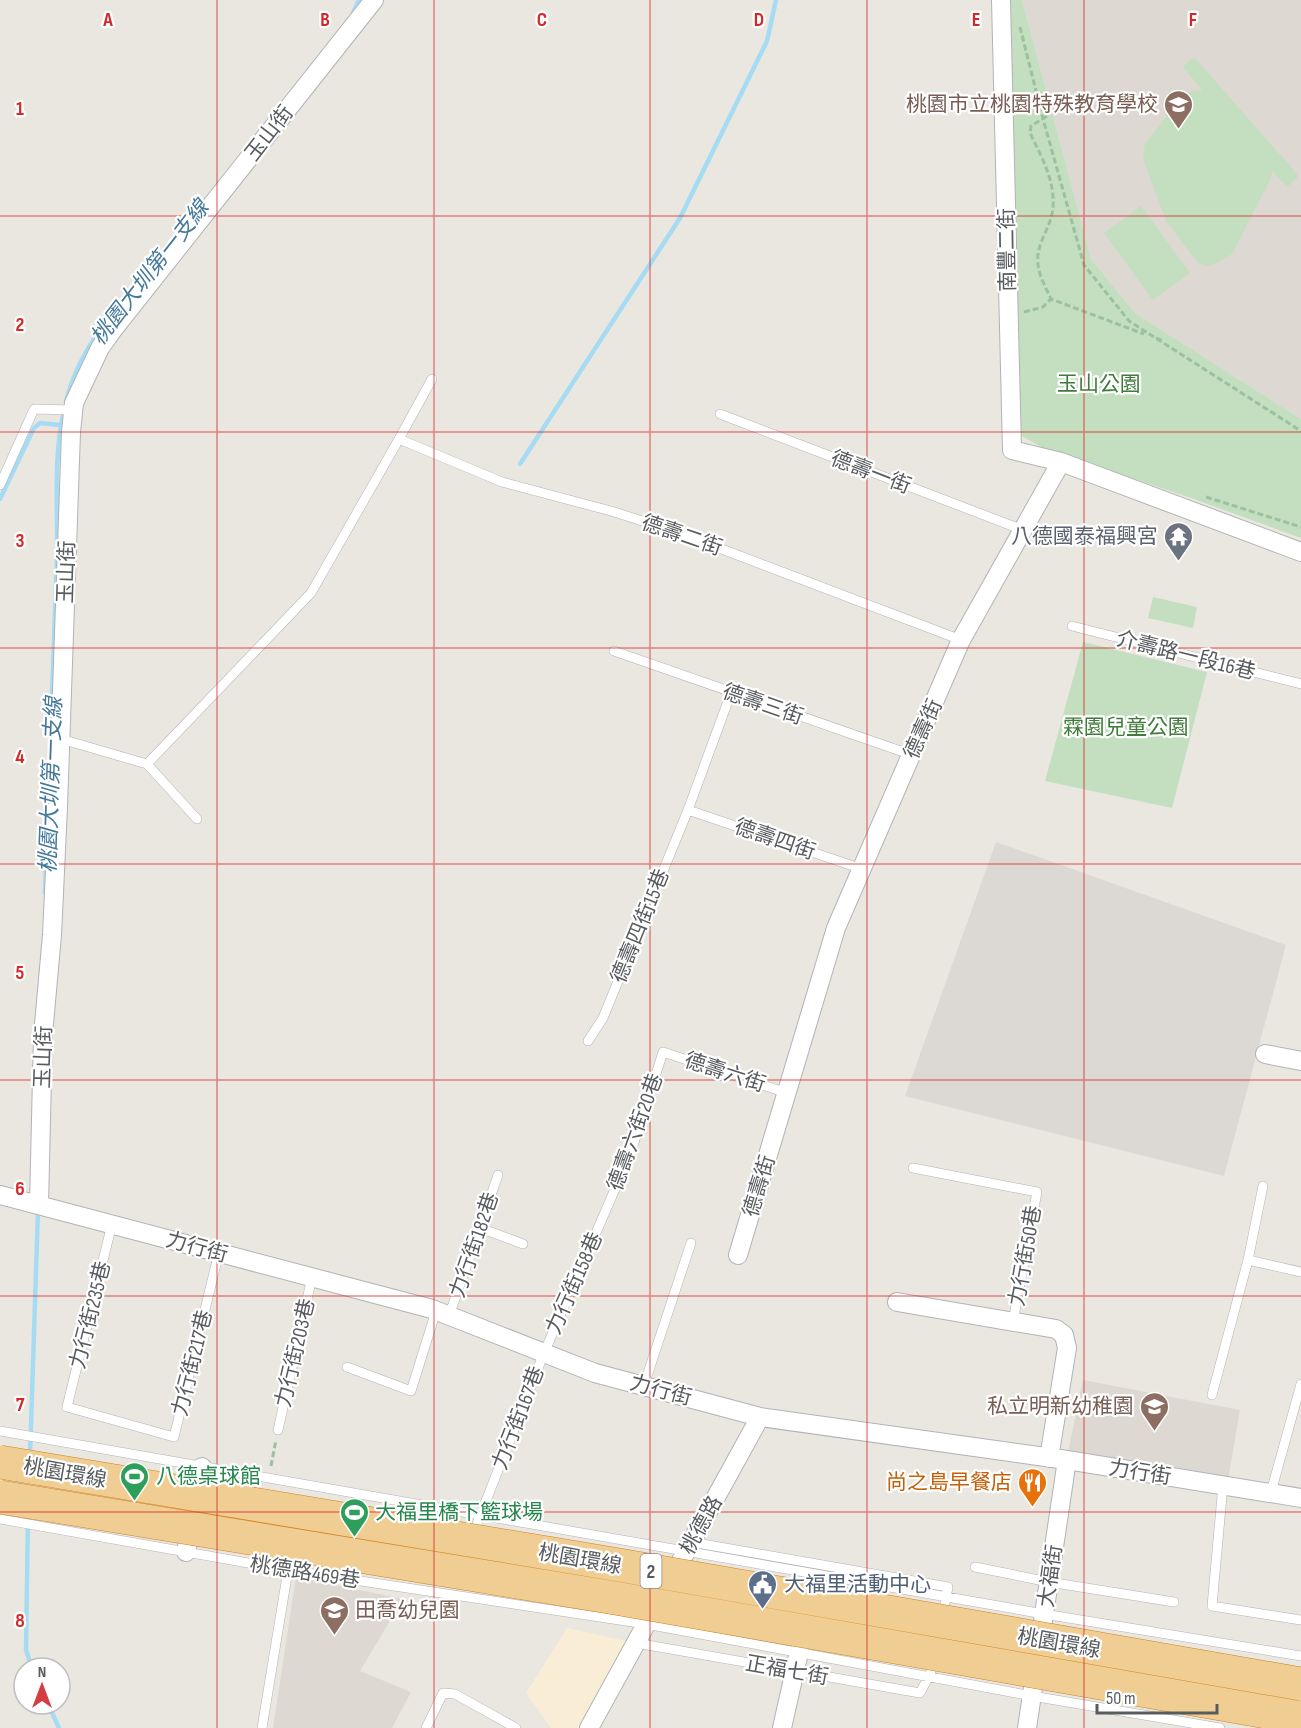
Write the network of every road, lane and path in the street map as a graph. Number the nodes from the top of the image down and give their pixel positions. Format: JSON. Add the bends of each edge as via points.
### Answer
{"nodes":[{"id":1,"x":374,"y":0,"type":"edge"},
{"id":2,"x":1001,"y":0,"type":"edge"},
{"id":3,"x":1018,"y":44,"type":"dead end"},
{"id":4,"x":1047,"y":116,"type":"dead end"},
{"id":5,"x":1043,"y":119,"type":"junction"},
{"id":6,"x":1051,"y":299,"type":"junction"},
{"id":7,"x":1022,"y":313,"type":"dead end"},
{"id":8,"x":1149,"y":336,"type":"junction"},
{"id":9,"x":1164,"y":341,"type":"dead end"},
{"id":10,"x":432,"y":379,"type":"dead end"},
{"id":11,"x":74,"y":410,"type":"junction"},
{"id":12,"x":720,"y":414,"type":"dead end"},
{"id":13,"x":1301,"y":431,"type":"edge"},
{"id":14,"x":399,"y":439,"type":"junction"},
{"id":15,"x":1061,"y":462,"type":"junction"},
{"id":16,"x":0,"y":485,"type":"edge"},
{"id":17,"x":1202,"y":495,"type":"dead end"},
{"id":18,"x":1301,"y":526,"type":"edge"},
{"id":19,"x":1023,"y":530,"type":"junction"},
{"id":20,"x":1301,"y":552,"type":"edge"},
{"id":21,"x":1072,"y":626,"type":"dead end"},
{"id":22,"x":962,"y":640,"type":"junction"},
{"id":23,"x":614,"y":651,"type":"dead end"},
{"id":24,"x":1301,"y":684,"type":"edge"},
{"id":25,"x":731,"y":693,"type":"junction"},
{"id":26,"x":61,"y":739,"type":"junction"},
{"id":27,"x":912,"y":755,"type":"junction"},
{"id":28,"x":147,"y":764,"type":"junction"},
{"id":29,"x":688,"y":810,"type":"junction"},
{"id":30,"x":197,"y":819,"type":"dead end"},
{"id":31,"x":862,"y":869,"type":"junction"},
{"id":32,"x":588,"y":1041,"type":"dead end"},
{"id":33,"x":663,"y":1052,"type":"joint"},
{"id":34,"x":1265,"y":1054,"type":"dead end"},
{"id":35,"x":1301,"y":1061,"type":"edge"},
{"id":36,"x":787,"y":1093,"type":"junction"},
{"id":37,"x":913,"y":1168,"type":"dead end"},
{"id":38,"x":498,"y":1175,"type":"dead end"},
{"id":39,"x":1263,"y":1186,"type":"dead end"},
{"id":40,"x":0,"y":1195,"type":"edge"},
{"id":41,"x":39,"y":1204,"type":"junction"},
{"id":42,"x":605,"y":1212,"type":"joint"},
{"id":43,"x":112,"y":1224,"type":"junction"},
{"id":44,"x":480,"y":1228,"type":"junction"},
{"id":45,"x":691,"y":1243,"type":"dead end"},
{"id":46,"x":523,"y":1244,"type":"dead end"},
{"id":47,"x":219,"y":1252,"type":"junction"},
{"id":48,"x":738,"y":1255,"type":"dead end"},
{"id":49,"x":1248,"y":1260,"type":"junction"},
{"id":50,"x":1301,"y":1272,"type":"edge"},
{"id":51,"x":312,"y":1277,"type":"junction"},
{"id":52,"x":897,"y":1302,"type":"dead end"},
{"id":53,"x":443,"y":1313,"type":"junction"},
{"id":54,"x":1013,"y":1322,"type":"junction"},
{"id":55,"x":544,"y":1353,"type":"junction"},
{"id":56,"x":347,"y":1367,"type":"dead end"},
{"id":57,"x":1301,"y":1384,"type":"edge"},
{"id":58,"x":644,"y":1385,"type":"junction"},
{"id":59,"x":1212,"y":1395,"type":"dead end"},
{"id":60,"x":67,"y":1407,"type":"joint"},
{"id":61,"x":760,"y":1417,"type":"junction"},
{"id":62,"x":278,"y":1430,"type":"joint"},
{"id":63,"x":0,"y":1431,"type":"edge"},
{"id":64,"x":1058,"y":1459,"type":"junction"},
{"id":65,"x":0,"y":1462,"type":"edge"},
{"id":66,"x":202,"y":1467,"type":"junction"},
{"id":67,"x":268,"y":1478,"type":"junction"},
{"id":68,"x":1223,"y":1485,"type":"junction"},
{"id":69,"x":1271,"y":1492,"type":"junction"},
{"id":70,"x":0,"y":1497,"type":"edge"},
{"id":71,"x":1301,"y":1498,"type":"edge"},
{"id":72,"x":479,"y":1516,"type":"junction"},
{"id":73,"x":0,"y":1519,"type":"edge"},
{"id":74,"x":468,"y":1545,"type":"dead end"},
{"id":75,"x":689,"y":1547,"type":"junction"},
{"id":76,"x":186,"y":1552,"type":"junction"},
{"id":77,"x":461,"y":1565,"type":"dead end"},
{"id":78,"x":975,"y":1567,"type":"dead end"},
{"id":79,"x":288,"y":1570,"type":"junction"},
{"id":80,"x":1049,"y":1582,"type":"junction"},
{"id":81,"x":450,"y":1594,"type":"junction"},
{"id":82,"x":947,"y":1597,"type":"junction"},
{"id":83,"x":1174,"y":1602,"type":"dead end"},
{"id":84,"x":1044,"y":1614,"type":"junction"},
{"id":85,"x":1301,"y":1620,"type":"edge"},
{"id":86,"x":646,"y":1624,"type":"junction"},
{"id":87,"x":940,"y":1631,"type":"dead end"},
{"id":88,"x":636,"y":1643,"type":"junction"},
{"id":89,"x":937,"y":1643,"type":"dead end"},
{"id":90,"x":799,"y":1652,"type":"junction"},
{"id":91,"x":1301,"y":1656,"type":"edge"},
{"id":92,"x":795,"y":1671,"type":"junction"},
{"id":93,"x":930,"y":1677,"type":"junction"},
{"id":94,"x":1301,"y":1684,"type":"edge"},
{"id":95,"x":1032,"y":1696,"type":"junction"},
{"id":96,"x":1301,"y":1718,"type":"edge"},
{"id":97,"x":262,"y":1728,"type":"edge"},
{"id":98,"x":426,"y":1728,"type":"edge"},
{"id":99,"x":516,"y":1728,"type":"edge"},
{"id":100,"x":589,"y":1728,"type":"edge"},
{"id":101,"x":782,"y":1728,"type":"edge"},
{"id":102,"x":1027,"y":1728,"type":"edge"},
{"id":103,"x":1220,"y":1728,"type":"edge"}],
"edges":[{"from":1,"to":11,"type":"street","name":"玉山街","via":[[106,340]]},
{"from":2,"to":15,"type":"street","name":"南豐二街","via":[[1012,450]]},
{"from":3,"to":5,"type":"path","via":[[1018,20]]},
{"from":4,"to":5,"type":"path"},
{"from":5,"to":6,"type":"path","via":[[1031,126],[1030,133],[1052,191],[1049,228],[1038,254],[1040,272]]},
{"from":5,"to":8,"type":"path","via":[[1083,265],[1129,321]]},
{"from":6,"to":7,"type":"path","via":[[1043,307]]},
{"from":6,"to":8,"type":"path"},
{"from":8,"to":9,"type":"path"},
{"from":8,"to":13,"type":"path"},
{"from":10,"to":14,"type":"lane"},
{"from":11,"to":16,"type":"lane","via":[[34,409]]},
{"from":11,"to":26,"type":"street","name":"玉山街","via":[[70,432]]},
{"from":12,"to":19,"type":"lane","name":"德壽一街"},
{"from":14,"to":22,"type":"lane","name":"德壽二街","via":[[502,482],[677,532]]},
{"from":14,"to":28,"type":"lane","via":[[311,593]]},
{"from":15,"to":19,"type":"street","name":"德壽街"},
{"from":15,"to":20,"type":"street"},
{"from":17,"to":18,"type":"path"},
{"from":19,"to":22,"type":"street","name":"德壽街"},
{"from":21,"to":24,"type":"lane","name":"介壽路一段16巷"},
{"from":22,"to":27,"type":"street","name":"德壽街"},
{"from":23,"to":25,"type":"lane","name":"德壽三街"},
{"from":25,"to":27,"type":"lane","name":"德壽三街"},
{"from":25,"to":29,"type":"lane","name":"德壽四街15巷"},
{"from":26,"to":28,"type":"lane"},
{"from":26,"to":41,"type":"street","name":"玉山街","via":[[43,1035]]},
{"from":27,"to":31,"type":"street","name":"德壽街"},
{"from":28,"to":30,"type":"lane"},
{"from":29,"to":31,"type":"lane","name":"德壽四街"},
{"from":29,"to":32,"type":"lane","name":"德壽四街15巷","via":[[603,1018]]},
{"from":31,"to":36,"type":"street","name":"德壽街","via":[[836,928]]},
{"from":33,"to":36,"type":"lane","name":"德壽六街"},
{"from":33,"to":42,"type":"lane","name":"德壽六街20巷","via":[[632,1152]]},
{"from":34,"to":35,"type":"street"},
{"from":36,"to":48,"type":"street","name":"德壽街"},
{"from":37,"to":54,"type":"lane","name":"力行街50巷","via":[[1037,1192]]},
{"from":38,"to":44,"type":"lane","name":"力行街182巷"},
{"from":39,"to":49,"type":"lane"},
{"from":40,"to":41,"type":"street"},
{"from":41,"to":43,"type":"street","name":"力行街"},
{"from":42,"to":55,"type":"lane","name":"力行街158巷"},
{"from":43,"to":47,"type":"street","name":"力行街"},
{"from":43,"to":60,"type":"lane","name":"力行街235巷"},
{"from":44,"to":46,"type":"lane"},
{"from":44,"to":53,"type":"lane","name":"力行街182巷"},
{"from":45,"to":58,"type":"lane"},
{"from":47,"to":51,"type":"street","name":"力行街"},
{"from":47,"to":60,"type":"lane","name":"力行街217巷","via":[[174,1437]]},
{"from":49,"to":50,"type":"lane"},
{"from":49,"to":59,"type":"lane"},
{"from":51,"to":53,"type":"street","name":"力行街"},
{"from":51,"to":62,"type":"lane","name":"力行街203巷"},
{"from":52,"to":54,"type":"street"},
{"from":53,"to":55,"type":"street","name":"力行街"},
{"from":53,"to":56,"type":"lane","name":"力行街182巷","via":[[411,1391]]},
{"from":54,"to":64,"type":"street","name":"力行街50巷","via":[[1056,1329],[1064,1335],[1067,1348]]},
{"from":55,"to":58,"type":"street","name":"力行街","via":[[595,1373]]},
{"from":55,"to":72,"type":"lane","name":"力行街167巷"},
{"from":57,"to":69,"type":"lane"},
{"from":58,"to":61,"type":"street","name":"力行街"},
{"from":61,"to":64,"type":"street","name":"力行街"},
{"from":61,"to":75,"type":"street","name":"桃德路"},
{"from":62,"to":67,"type":"path"},
{"from":63,"to":66,"type":"lane"},
{"from":64,"to":68,"type":"street","name":"力行街"},
{"from":64,"to":80,"type":"street","name":"大福街"},
{"from":65,"to":94,"type":"highway","name":"桃園環線","number":"2","bridge":true},
{"from":66,"to":67,"type":"lane"},
{"from":66,"to":76,"type":"street"},
{"from":67,"to":72,"type":"lane"},
{"from":68,"to":69,"type":"street","name":"力行街"},
{"from":68,"to":85,"type":"lane","via":[[1212,1606]]},
{"from":69,"to":71,"type":"street","name":"力行街"},
{"from":70,"to":96,"type":"highway","name":"桃園環線","number":"2","bridge":true,"via":[[609,1597]]},
{"from":72,"to":74,"type":"lane","name":"力行街167巷"},
{"from":72,"to":75,"type":"lane"},
{"from":73,"to":76,"type":"lane","name":"桃德路469巷"},
{"from":75,"to":82,"type":"lane","via":[[948,1587]]},
{"from":75,"to":86,"type":"street","name":"桃德路"},
{"from":76,"to":79,"type":"lane","name":"桃德路469巷"},
{"from":77,"to":81,"type":"lane"},
{"from":78,"to":80,"type":"lane"},
{"from":79,"to":81,"type":"lane","name":"桃德路469巷"},
{"from":79,"to":97,"type":"lane"},
{"from":80,"to":83,"type":"lane"},
{"from":80,"to":84,"type":"street","name":"大福街"},
{"from":81,"to":86,"type":"lane","name":"桃德路469巷"},
{"from":82,"to":84,"type":"lane"},
{"from":82,"to":87,"type":"lane"},
{"from":84,"to":91,"type":"lane"},
{"from":84,"to":95,"type":"street","name":"大福街"},
{"from":86,"to":88,"type":"street","name":"桃德路"},
{"from":86,"to":90,"type":"lane","name":"桃德路469巷"},
{"from":88,"to":92,"type":"lane","name":"正福七街"},
{"from":88,"to":100,"type":"street","name":"桃德路"},
{"from":89,"to":93,"type":"lane"},
{"from":90,"to":92,"type":"street"},
{"from":90,"to":93,"type":"lane","name":"桃德路469巷"},
{"from":92,"to":93,"type":"lane","name":"正福七街","via":[[920,1693]]},
{"from":92,"to":101,"type":"street"},
{"from":93,"to":95,"type":"lane","name":"桃德路469巷"},
{"from":95,"to":102,"type":"street","name":"大福街"},
{"from":95,"to":103,"type":"lane","name":"桃德路469巷"},
{"from":98,"to":99,"type":"lane","via":[[443,1693],[455,1694]]}]}
